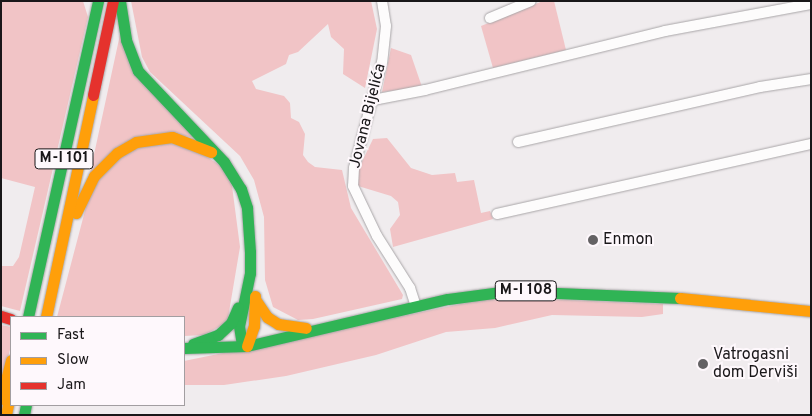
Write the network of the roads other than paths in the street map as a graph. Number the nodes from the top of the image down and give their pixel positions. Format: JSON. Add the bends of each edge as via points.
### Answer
{"nodes":[{"id":1,"x":98,"y":1,"type":"edge"},
{"id":2,"x":113,"y":1,"type":"edge"},
{"id":3,"x":120,"y":1,"type":"edge"},
{"id":4,"x":382,"y":1,"type":"edge"},
{"id":5,"x":531,"y":1,"type":"edge"},
{"id":6,"x":811,"y":4,"type":"edge"},
{"id":7,"x":490,"y":18,"type":"dead end"},
{"id":8,"x":811,"y":79,"type":"edge"},
{"id":9,"x":373,"y":100,"type":"junction"},
{"id":10,"x":518,"y":142,"type":"dead end"},
{"id":11,"x":811,"y":144,"type":"edge"},
{"id":12,"x":217,"y":155,"type":"junction"},
{"id":13,"x":497,"y":214,"type":"dead end"},
{"id":14,"x":249,"y":277,"type":"junction"},
{"id":15,"x":52,"y":289,"type":"junction"},
{"id":16,"x":255,"y":299,"type":"junction"},
{"id":17,"x":416,"y":306,"type":"junction"},
{"id":18,"x":811,"y":311,"type":"edge"},
{"id":19,"x":28,"y":316,"type":"edge"},
{"id":20,"x":46,"y":316,"type":"edge"},
{"id":21,"x":346,"y":323,"type":"junction"},
{"id":22,"x":244,"y":346,"type":"junction"},
{"id":23,"x":185,"y":347,"type":"edge"},
{"id":24,"x":185,"y":347,"type":"edge"},
{"id":25,"x":10,"y":364,"type":"edge"},
{"id":26,"x":10,"y":394,"type":"edge"},
{"id":27,"x":1,"y":399,"type":"edge"},
{"id":28,"x":6,"y":415,"type":"edge"}],
"edges":[{"from":1,"to":19,"type":"main road","number":"M-I 101"},
{"from":2,"to":15,"type":"main road","number":"M-I 101"},
{"from":3,"to":12,"type":"main road","via":[[126,40],[138,71]]},
{"from":4,"to":9,"type":"street","name":"Jovana Bijelića","via":[[386,26]]},
{"from":5,"to":7,"type":"street"},
{"from":6,"to":9,"type":"street","via":[[665,31]]},
{"from":8,"to":10,"type":"street","via":[[760,87]]},
{"from":9,"to":17,"type":"street","name":"Jovana Bijelića","via":[[354,168],[353,186],[377,236],[410,288]]},
{"from":11,"to":13,"type":"street"},
{"from":12,"to":14,"type":"main road","via":[[241,188],[247,208]]},
{"from":12,"to":15,"type":"main road","via":[[188,141],[162,136],[136,142],[117,153],[89,184],[74,218]]},
{"from":14,"to":16,"type":"main road"},
{"from":14,"to":22,"type":"main road","via":[[240,317]]},
{"from":14,"to":23,"type":"main road","via":[[242,288],[231,323],[218,334]]},
{"from":15,"to":20,"type":"main road","number":"M-I 101"},
{"from":16,"to":21,"type":"main road","via":[[267,316],[278,324],[298,328]]},
{"from":16,"to":22,"type":"main road","via":[[254,326]]},
{"from":17,"to":18,"type":"main road","number":"M-I 108","via":[[480,294],[538,291],[687,298]]},
{"from":17,"to":21,"type":"main road","number":"M-I 108"},
{"from":21,"to":22,"type":"main road","number":"M-I 108"},
{"from":22,"to":24,"type":"main road","number":"M-I 108"},
{"from":25,"to":27,"type":"main road"},
{"from":26,"to":28,"type":"main road"}]}
